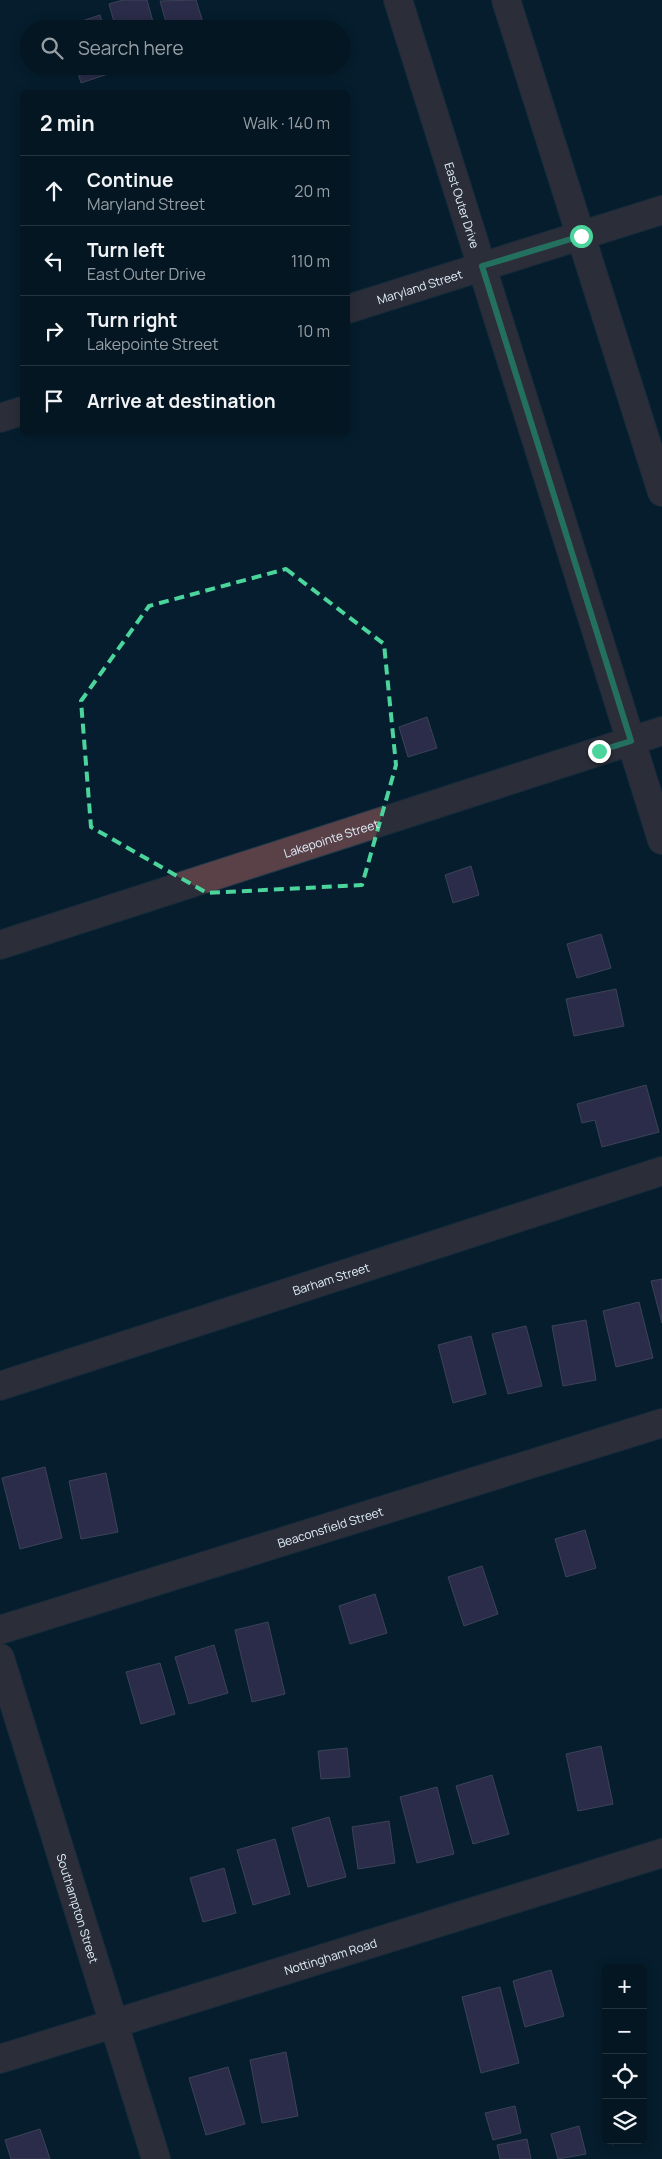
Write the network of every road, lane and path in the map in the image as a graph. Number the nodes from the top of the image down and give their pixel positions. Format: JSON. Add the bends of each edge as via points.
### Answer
{"nodes":[{"id":1,"x":398,"y":0,"type":"edge"},
{"id":2,"x":506,"y":0,"type":"edge"},
{"id":3,"x":662,"y":210,"type":"edge"},
{"id":4,"x":581,"y":236,"type":"junction"},
{"id":5,"x":482,"y":266,"type":"junction"},
{"id":6,"x":350,"y":308,"type":"edge"},
{"id":7,"x":20,"y":412,"type":"edge"},
{"id":8,"x":0,"y":418,"type":"edge"},
{"id":9,"x":662,"y":492,"type":"edge"},
{"id":10,"x":662,"y":731,"type":"edge"},
{"id":11,"x":631,"y":741,"type":"junction"},
{"id":12,"x":662,"y":840,"type":"edge"},
{"id":13,"x":0,"y":945,"type":"edge"},
{"id":14,"x":662,"y":1171,"type":"edge"},
{"id":15,"x":0,"y":1386,"type":"edge"},
{"id":16,"x":662,"y":1423,"type":"edge"},
{"id":17,"x":0,"y":1630,"type":"edge"},
{"id":18,"x":0,"y":1658,"type":"edge"},
{"id":19,"x":662,"y":1853,"type":"edge"},
{"id":20,"x":114,"y":2024,"type":"junction"},
{"id":21,"x":0,"y":2060,"type":"edge"},
{"id":22,"x":156,"y":2159,"type":"edge"}],
"edges":[{"from":1,"to":5,"type":"street","name":"East Outer Drive"},
{"from":2,"to":4,"type":"street"},
{"from":3,"to":4,"type":"street","name":"Maryland Street"},
{"from":4,"to":5,"type":"street","name":"Maryland Street"},
{"from":4,"to":9,"type":"street"},
{"from":5,"to":6,"type":"street","name":"Maryland Street"},
{"from":5,"to":11,"type":"street","name":"East Outer Drive"},
{"from":7,"to":8,"type":"street"},
{"from":10,"to":11,"type":"street","name":"Lakepointe Street"},
{"from":11,"to":12,"type":"street","name":"East Outer Drive"},
{"from":11,"to":13,"type":"street","name":"Lakepointe Street"},
{"from":14,"to":15,"type":"street","name":"Barham Street"},
{"from":16,"to":17,"type":"street","name":"Beaconsfield Street"},
{"from":18,"to":20,"type":"street","name":"Southampton Street"},
{"from":19,"to":20,"type":"street","name":"Nottingham Road"},
{"from":20,"to":21,"type":"street","name":"Nottingham Road"},
{"from":20,"to":22,"type":"street","name":"Southampton Street"}]}
